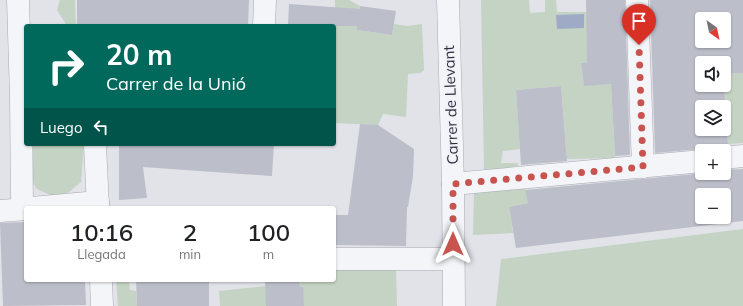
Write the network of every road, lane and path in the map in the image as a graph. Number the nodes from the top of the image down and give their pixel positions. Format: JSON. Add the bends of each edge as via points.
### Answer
{"nodes":[{"id":1,"x":18,"y":0,"type":"edge"},
{"id":2,"x":264,"y":0,"type":"edge"},
{"id":3,"x":448,"y":0,"type":"edge"},
{"id":4,"x":637,"y":0,"type":"edge"},
{"id":5,"x":264,"y":24,"type":"edge"},
{"id":6,"x":24,"y":97,"type":"edge"},
{"id":7,"x":25,"y":146,"type":"edge"},
{"id":8,"x":95,"y":146,"type":"edge"},
{"id":9,"x":743,"y":156,"type":"edge"},
{"id":10,"x":731,"y":157,"type":"edge"},
{"id":11,"x":695,"y":162,"type":"edge"},
{"id":12,"x":643,"y":167,"type":"junction"},
{"id":13,"x":453,"y":184,"type":"junction"},
{"id":14,"x":98,"y":205,"type":"edge"},
{"id":15,"x":27,"y":206,"type":"edge"},
{"id":16,"x":74,"y":206,"type":"edge"},
{"id":17,"x":24,"y":208,"type":"edge"},
{"id":18,"x":0,"y":211,"type":"edge"},
{"id":19,"x":336,"y":259,"type":"edge"},
{"id":20,"x":453,"y":259,"type":"junction"},
{"id":21,"x":101,"y":282,"type":"edge"},
{"id":22,"x":102,"y":306,"type":"edge"},
{"id":23,"x":454,"y":306,"type":"edge"}],
"edges":[{"from":1,"to":6,"type":"street"},
{"from":2,"to":5,"type":"street"},
{"from":3,"to":13,"type":"street","name":"Carrer de Llevant"},
{"from":4,"to":12,"type":"street"},
{"from":7,"to":15,"type":"street"},
{"from":8,"to":14,"type":"street"},
{"from":9,"to":10,"type":"street"},
{"from":11,"to":12,"type":"street"},
{"from":12,"to":13,"type":"street"},
{"from":13,"to":20,"type":"street","name":"Carrer de Llevant"},
{"from":14,"to":16,"type":"street"},
{"from":17,"to":18,"type":"street"},
{"from":19,"to":20,"type":"street"},
{"from":20,"to":23,"type":"street","name":"Carrer de Llevant"},
{"from":21,"to":22,"type":"street"}]}
